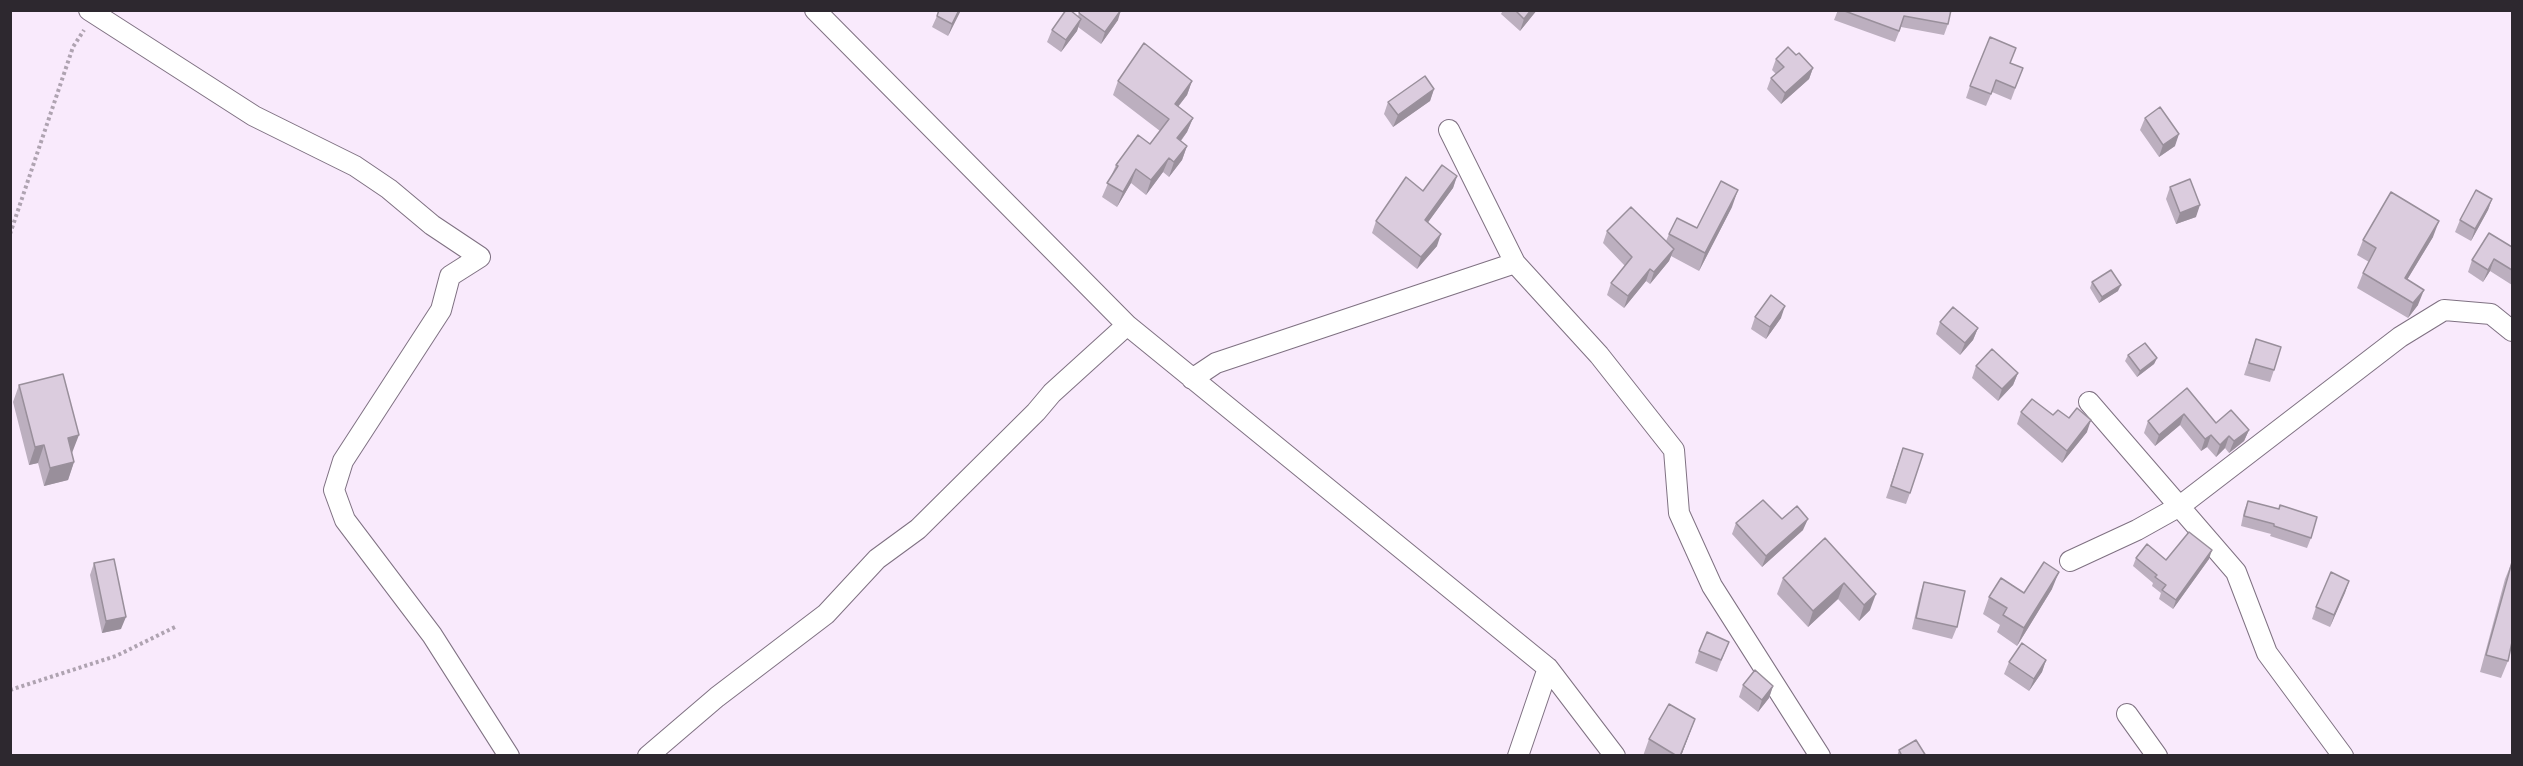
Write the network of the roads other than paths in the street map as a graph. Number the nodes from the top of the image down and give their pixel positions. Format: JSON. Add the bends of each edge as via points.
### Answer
{"nodes":[{"id":1,"x":815,"y":10,"type":"edge"},
{"id":2,"x":92,"y":12,"type":"edge"},
{"id":3,"x":1449,"y":130,"type":"dead end"},
{"id":4,"x":1515,"y":263,"type":"junction"},
{"id":5,"x":1126,"y":325,"type":"junction"},
{"id":6,"x":2512,"y":331,"type":"edge"},
{"id":7,"x":1192,"y":379,"type":"junction"},
{"id":8,"x":2088,"y":402,"type":"dead end"},
{"id":9,"x":2180,"y":506,"type":"junction"},
{"id":10,"x":2070,"y":561,"type":"dead end"},
{"id":11,"x":1548,"y":669,"type":"junction"},
{"id":12,"x":2127,"y":714,"type":"dead end"},
{"id":13,"x":509,"y":756,"type":"edge"},
{"id":14,"x":648,"y":756,"type":"edge"},
{"id":15,"x":1518,"y":756,"type":"edge"},
{"id":16,"x":1615,"y":756,"type":"edge"},
{"id":17,"x":1820,"y":756,"type":"edge"},
{"id":18,"x":2157,"y":756,"type":"edge"},
{"id":19,"x":2343,"y":756,"type":"edge"}],
"edges":[{"from":1,"to":5,"type":"street"},
{"from":2,"to":13,"type":"street","via":[[254,116],[355,166],[480,257],[450,276],[441,310],[343,461],[334,490],[345,520],[432,635]]},
{"from":3,"to":4,"type":"street"},
{"from":4,"to":7,"type":"street","via":[[1216,363]]},
{"from":4,"to":17,"type":"street","via":[[1599,355],[1674,450],[1679,513],[1712,586]]},
{"from":5,"to":7,"type":"street"},
{"from":5,"to":14,"type":"street","via":[[1052,393],[918,529],[877,559],[826,614],[717,697]]},
{"from":6,"to":9,"type":"street","via":[[2491,314],[2444,310],[2400,337]]},
{"from":7,"to":11,"type":"street"},
{"from":8,"to":9,"type":"street"},
{"from":9,"to":10,"type":"street"},
{"from":9,"to":19,"type":"street","via":[[2236,572],[2267,653]]},
{"from":11,"to":15,"type":"street"},
{"from":11,"to":16,"type":"street"},
{"from":12,"to":18,"type":"street"}]}
